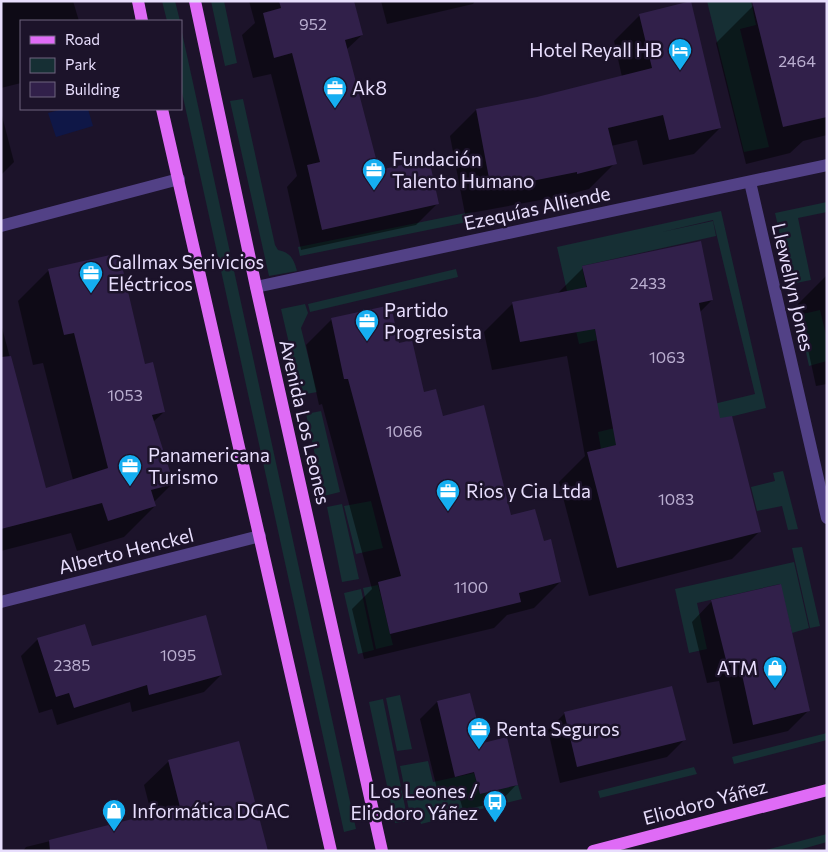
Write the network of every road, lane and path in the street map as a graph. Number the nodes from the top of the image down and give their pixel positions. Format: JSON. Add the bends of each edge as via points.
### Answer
{"nodes":[{"id":1,"x":138,"y":1,"type":"edge"},
{"id":2,"x":195,"y":1,"type":"edge"},
{"id":3,"x":142,"y":20,"type":"edge"},
{"id":4,"x":162,"y":110,"type":"edge"},
{"id":5,"x":827,"y":165,"type":"edge"},
{"id":6,"x":178,"y":179,"type":"junction"},
{"id":7,"x":750,"y":182,"type":"junction"},
{"id":8,"x":1,"y":226,"type":"edge"},
{"id":9,"x":256,"y":287,"type":"junction"},
{"id":10,"x":827,"y":518,"type":"edge"},
{"id":11,"x":260,"y":536,"type":"junction"},
{"id":12,"x":1,"y":602,"type":"edge"},
{"id":13,"x":827,"y":790,"type":"edge"},
{"id":14,"x":331,"y":851,"type":"edge"},
{"id":15,"x":382,"y":851,"type":"edge"},
{"id":16,"x":593,"y":851,"type":"edge"}],
"edges":[{"from":1,"to":3,"type":"main road"},
{"from":2,"to":9,"type":"main road","name":"Avenida Los Leones"},
{"from":4,"to":6,"type":"main road"},
{"from":5,"to":7,"type":"street","name":"Ezequías Alliende"},
{"from":6,"to":8,"type":"street"},
{"from":6,"to":11,"type":"main road"},
{"from":7,"to":9,"type":"street","name":"Ezequías Alliende"},
{"from":7,"to":10,"type":"street","name":"Llewellyn Jones"},
{"from":9,"to":15,"type":"main road","name":"Avenida Los Leones"},
{"from":11,"to":12,"type":"street","name":"Alberto Henckel"},
{"from":11,"to":14,"type":"main road"},
{"from":13,"to":16,"type":"main road","name":"Eliodoro Yáñez"}]}
